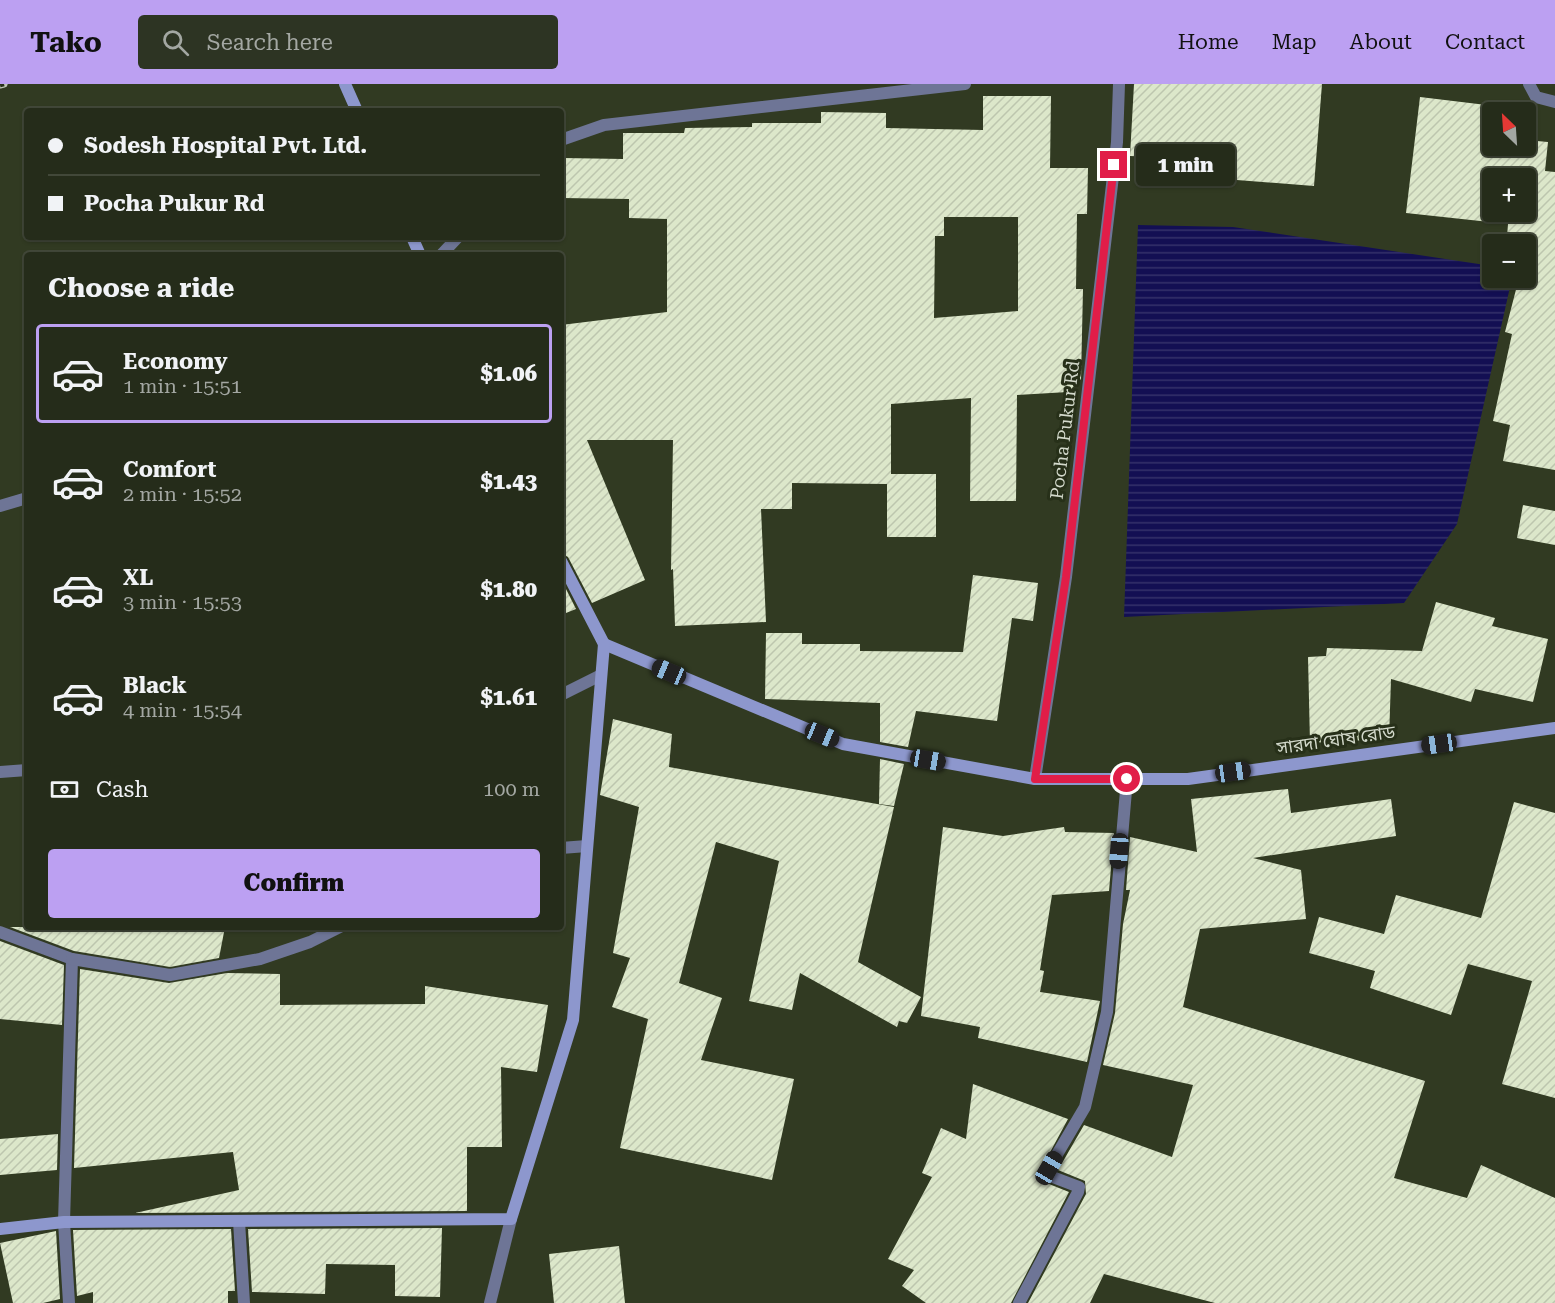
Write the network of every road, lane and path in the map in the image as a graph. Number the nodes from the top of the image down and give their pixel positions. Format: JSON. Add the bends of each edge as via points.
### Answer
{"nodes":[{"id":1,"x":345,"y":84,"type":"edge"},
{"id":2,"x":965,"y":84,"type":"edge"},
{"id":3,"x":1119,"y":84,"type":"edge"},
{"id":4,"x":1529,"y":84,"type":"edge"},
{"id":5,"x":1555,"y":102,"type":"edge"},
{"id":6,"x":356,"y":108,"type":"edge"},
{"id":7,"x":564,"y":139,"type":"edge"},
{"id":8,"x":455,"y":240,"type":"edge"},
{"id":9,"x":444,"y":252,"type":"edge"},
{"id":10,"x":24,"y":499,"type":"edge"},
{"id":11,"x":0,"y":506,"type":"edge"},
{"id":12,"x":564,"y":567,"type":"edge"},
{"id":13,"x":604,"y":644,"type":"junction"},
{"id":14,"x":601,"y":675,"type":"junction"},
{"id":15,"x":564,"y":694,"type":"edge"},
{"id":16,"x":1555,"y":728,"type":"edge"},
{"id":17,"x":24,"y":770,"type":"edge"},
{"id":18,"x":0,"y":772,"type":"edge"},
{"id":19,"x":1035,"y":779,"type":"junction"},
{"id":20,"x":1127,"y":779,"type":"junction"},
{"id":21,"x":587,"y":846,"type":"junction"},
{"id":22,"x":564,"y":848,"type":"edge"},
{"id":23,"x":334,"y":930,"type":"edge"},
{"id":24,"x":0,"y":932,"type":"edge"},
{"id":25,"x":72,"y":959,"type":"junction"},
{"id":26,"x":511,"y":1219,"type":"junction"},
{"id":27,"x":238,"y":1221,"type":"junction"},
{"id":28,"x":64,"y":1222,"type":"junction"},
{"id":29,"x":0,"y":1229,"type":"edge"},
{"id":30,"x":69,"y":1303,"type":"edge"},
{"id":31,"x":244,"y":1303,"type":"edge"},
{"id":32,"x":490,"y":1303,"type":"edge"},
{"id":33,"x":1019,"y":1303,"type":"edge"}],
"edges":[{"from":1,"to":6,"type":"main road"},
{"from":2,"to":7,"type":"street","via":[[604,125]]},
{"from":3,"to":19,"type":"street","name":"Pocha Pukur Rd","via":[[1117,142],[1066,577]]},
{"from":4,"to":5,"type":"street","via":[[1536,97]]},
{"from":8,"to":9,"type":"street"},
{"from":10,"to":11,"type":"street"},
{"from":12,"to":13,"type":"main road"},
{"from":13,"to":14,"type":"main road"},
{"from":13,"to":19,"type":"main road","name":"সারদা ঘোষ রোড","via":[[843,744]]},
{"from":14,"to":15,"type":"street"},
{"from":14,"to":21,"type":"main road"},
{"from":16,"to":20,"type":"main road","name":"সারদা ঘোষ রোড","via":[[1188,779]]},
{"from":17,"to":18,"type":"street"},
{"from":19,"to":20,"type":"main road","name":"সারদা ঘোষ রোড"},
{"from":20,"to":33,"type":"street","via":[[1107,1012],[1084,1107],[1048,1173],[1079,1187],[1078,1192]]},
{"from":21,"to":22,"type":"street"},
{"from":21,"to":26,"type":"main road","via":[[573,1020]]},
{"from":23,"to":25,"type":"street","via":[[260,959],[170,975]]},
{"from":24,"to":25,"type":"street"},
{"from":25,"to":28,"type":"street"},
{"from":26,"to":27,"type":"main road"},
{"from":26,"to":32,"type":"street"},
{"from":27,"to":28,"type":"main road"},
{"from":27,"to":31,"type":"street"},
{"from":28,"to":29,"type":"main road"},
{"from":28,"to":30,"type":"street"}]}
